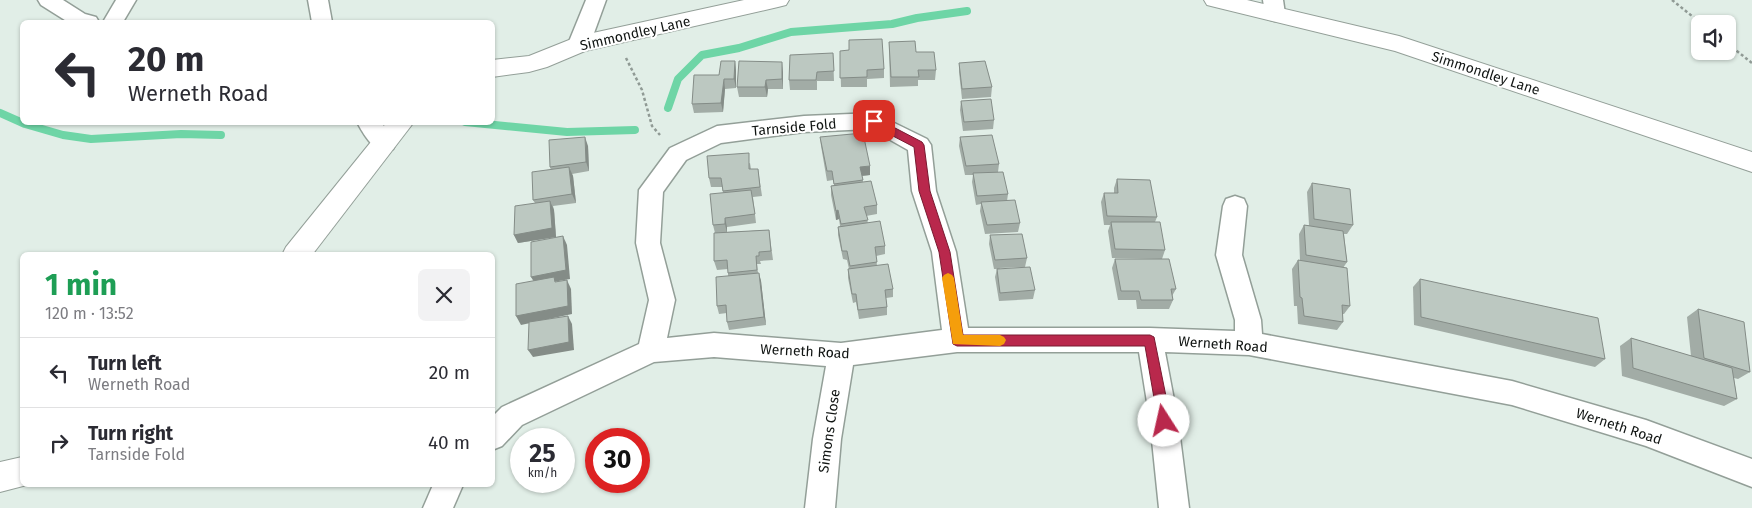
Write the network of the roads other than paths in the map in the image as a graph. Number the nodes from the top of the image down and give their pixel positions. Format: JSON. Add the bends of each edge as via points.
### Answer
{"nodes":[{"id":1,"x":48,"y":0,"type":"edge"},
{"id":2,"x":126,"y":0,"type":"edge"},
{"id":3,"x":318,"y":0,"type":"edge"},
{"id":4,"x":596,"y":0,"type":"edge"},
{"id":5,"x":778,"y":0,"type":"edge"},
{"id":6,"x":1215,"y":0,"type":"edge"},
{"id":7,"x":1274,"y":7,"type":"edge"},
{"id":8,"x":82,"y":20,"type":"edge"},
{"id":9,"x":114,"y":20,"type":"edge"},
{"id":10,"x":322,"y":20,"type":"edge"},
{"id":11,"x":579,"y":44,"type":"junction"},
{"id":12,"x":495,"y":69,"type":"edge"},
{"id":13,"x":370,"y":125,"type":"edge"},
{"id":14,"x":400,"y":125,"type":"edge"},
{"id":15,"x":385,"y":143,"type":"junction"},
{"id":16,"x":1752,"y":162,"type":"edge"},
{"id":17,"x":1235,"y":206,"type":"dead end"},
{"id":18,"x":299,"y":252,"type":"edge"},
{"id":19,"x":957,"y":340,"type":"junction"},
{"id":20,"x":1150,"y":340,"type":"junction"},
{"id":21,"x":1249,"y":343,"type":"junction"},
{"id":22,"x":651,"y":351,"type":"junction"},
{"id":23,"x":841,"y":355,"type":"junction"},
{"id":24,"x":495,"y":434,"type":"edge"},
{"id":25,"x":20,"y":472,"type":"edge"},
{"id":26,"x":1752,"y":473,"type":"edge"},
{"id":27,"x":0,"y":477,"type":"edge"},
{"id":28,"x":447,"y":487,"type":"edge"},
{"id":29,"x":438,"y":508,"type":"edge"},
{"id":30,"x":820,"y":508,"type":"edge"},
{"id":31,"x":1174,"y":508,"type":"edge"}],
"edges":[{"from":1,"to":8,"type":"street"},
{"from":2,"to":9,"type":"street"},
{"from":3,"to":10,"type":"street"},
{"from":4,"to":11,"type":"street"},
{"from":5,"to":11,"type":"street","name":"Simmondley Lane"},
{"from":6,"to":7,"type":"street","name":"Simmondley Lane"},
{"from":7,"to":16,"type":"street","name":"Simmondley Lane","via":[[1399,44]]},
{"from":11,"to":12,"type":"street","name":"Simmondley Lane","via":[[529,64]]},
{"from":13,"to":15,"type":"street"},
{"from":14,"to":15,"type":"street"},
{"from":15,"to":18,"type":"street"},
{"from":17,"to":21,"type":"street","via":[[1229,255],[1248,320]]},
{"from":19,"to":20,"type":"street","name":"Werneth Road"},
{"from":19,"to":22,"type":"street","name":"Tarnside Fold","via":[[944,252],[924,191],[919,145],[874,121],[804,124],[717,135],[678,154],[651,190],[648,243],[662,300]]},
{"from":19,"to":23,"type":"street","name":"Werneth Road"},
{"from":20,"to":21,"type":"street","name":"Werneth Road"},
{"from":20,"to":31,"type":"street"},
{"from":21,"to":26,"type":"street","name":"Werneth Road","via":[[1512,393],[1646,433]]},
{"from":22,"to":23,"type":"street","name":"Werneth Road","via":[[714,345]]},
{"from":22,"to":24,"type":"street","name":"Werneth Road","via":[[512,416]]},
{"from":23,"to":30,"type":"street","name":"Simons Close"},
{"from":25,"to":27,"type":"street"},
{"from":28,"to":29,"type":"street"}]}
